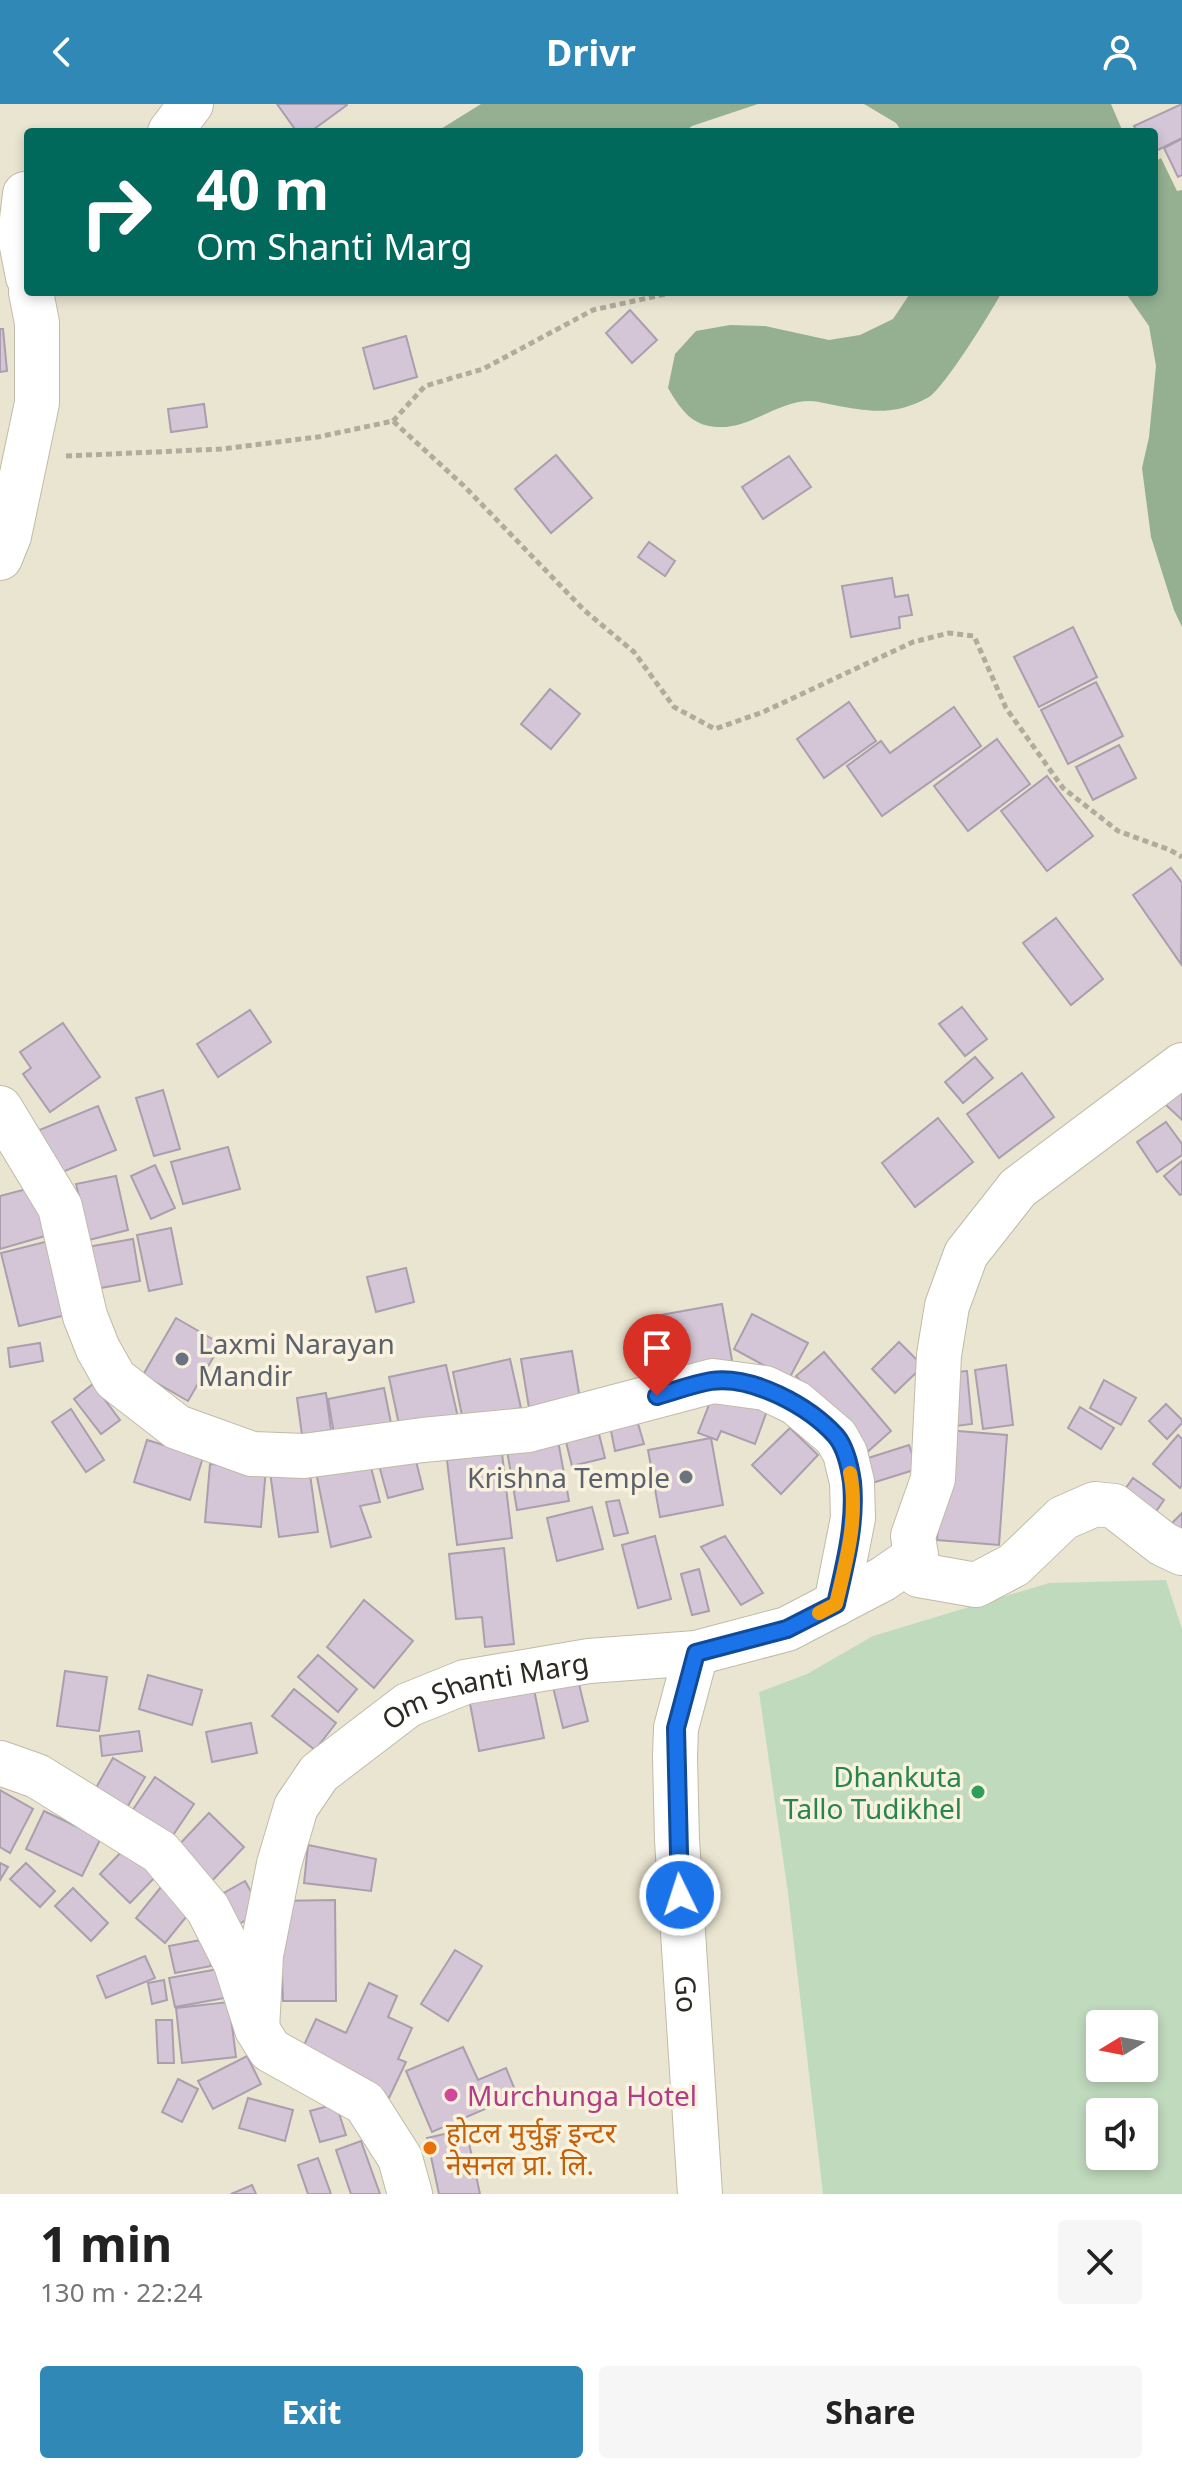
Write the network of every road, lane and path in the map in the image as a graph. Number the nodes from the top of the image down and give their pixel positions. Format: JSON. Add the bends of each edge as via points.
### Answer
{"nodes":[{"id":1,"x":191,"y":104,"type":"edge"},
{"id":2,"x":173,"y":128,"type":"edge"},
{"id":3,"x":18,"y":195,"type":"edge"},
{"id":4,"x":24,"y":256,"type":"edge"},
{"id":5,"x":32,"y":296,"type":"edge"},
{"id":6,"x":657,"y":296,"type":"edge"},
{"id":7,"x":393,"y":421,"type":"junction"},
{"id":8,"x":25,"y":458,"type":"junction"},
{"id":9,"x":0,"y":558,"type":"edge"},
{"id":10,"x":1182,"y":857,"type":"edge"},
{"id":11,"x":1182,"y":1065,"type":"edge"},
{"id":12,"x":0,"y":1108,"type":"edge"},
{"id":13,"x":915,"y":1546,"type":"junction"},
{"id":14,"x":1182,"y":1553,"type":"edge"},
{"id":15,"x":836,"y":1604,"type":"junction"},
{"id":16,"x":696,"y":1653,"type":"junction"},
{"id":17,"x":0,"y":1763,"type":"edge"},
{"id":18,"x":257,"y":2029,"type":"junction"},
{"id":19,"x":410,"y":2194,"type":"edge"},
{"id":20,"x":700,"y":2194,"type":"edge"}],
"edges":[{"from":1,"to":2,"type":"street"},
{"from":3,"to":4,"type":"street"},
{"from":5,"to":8,"type":"street","via":[[37,403]]},
{"from":6,"to":7,"type":"path","via":[[593,310],[483,369],[425,386]]},
{"from":7,"to":8,"type":"path","via":[[221,449]]},
{"from":7,"to":10,"type":"path","via":[[584,610],[634,652],[674,707],[715,729],[913,642],[949,633],[974,636],[1006,708],[1063,788],[1118,831]]},
{"from":8,"to":9,"type":"street"},
{"from":11,"to":13,"type":"street","via":[[1018,1188],[966,1254],[947,1306],[939,1355],[933,1479]]},
{"from":12,"to":15,"type":"street","via":[[60,1207],[85,1316],[98,1349],[115,1379],[177,1427],[252,1454],[304,1456],[528,1430],[713,1381],[765,1388],[796,1403],[836,1437],[845,1453],[853,1518]]},
{"from":13,"to":14,"type":"street","via":[[919,1575],[976,1585],[1014,1565],[1063,1518],[1095,1504],[1114,1506]]},
{"from":13,"to":15,"type":"street","name":"Om Shanti Marg","via":[[883,1579]]},
{"from":15,"to":16,"type":"street","name":"Om Shanti Marg","via":[[787,1629]]},
{"from":16,"to":18,"type":"street","name":"Om Shanti Marg","via":[[589,1661],[465,1682],[408,1705],[319,1773],[296,1807],[279,1864],[261,1955]]},
{"from":16,"to":20,"type":"street","name":"Go","via":[[676,1728],[675,1757]]},
{"from":17,"to":18,"type":"street","via":[[37,1776],[160,1852],[208,1909],[236,1964]]},
{"from":18,"to":19,"type":"street","via":[[270,2050],[365,2103],[400,2158]]}]}
